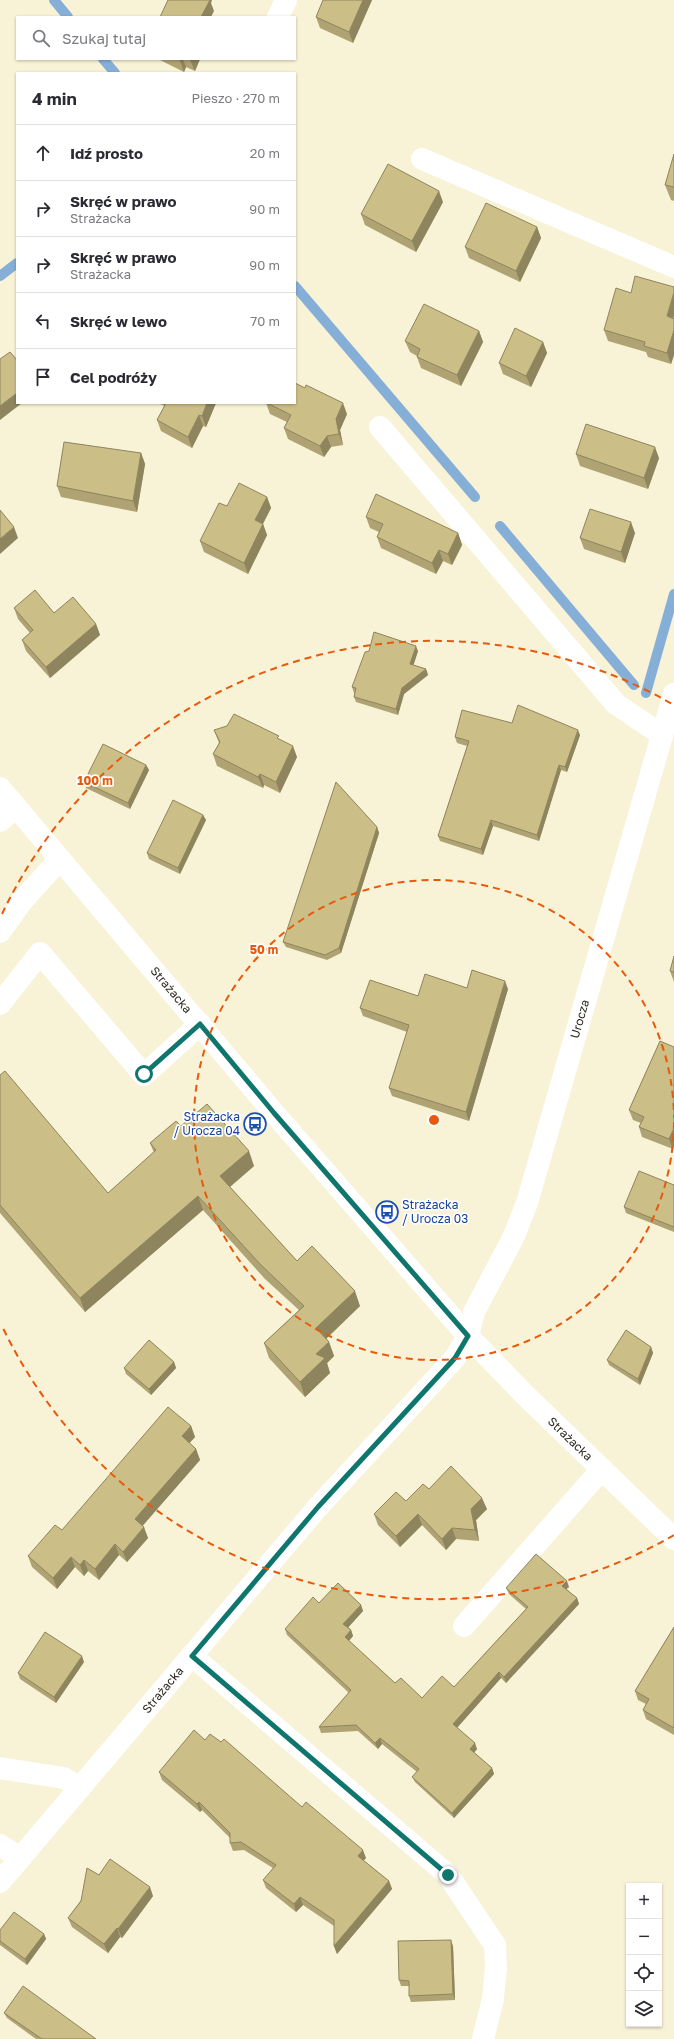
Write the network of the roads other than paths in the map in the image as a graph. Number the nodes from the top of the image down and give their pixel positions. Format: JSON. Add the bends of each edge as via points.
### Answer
{"nodes":[{"id":1,"x":286,"y":0,"type":"edge"},
{"id":2,"x":278,"y":16,"type":"edge"},
{"id":3,"x":422,"y":159,"type":"dead end"},
{"id":4,"x":674,"y":267,"type":"edge"},
{"id":5,"x":380,"y":427,"type":"dead end"},
{"id":6,"x":674,"y":694,"type":"edge"},
{"id":7,"x":662,"y":735,"type":"junction"},
{"id":8,"x":0,"y":788,"type":"edge"},
{"id":9,"x":16,"y":807,"type":"junction"},
{"id":10,"x":0,"y":821,"type":"edge"},
{"id":11,"x":60,"y":859,"type":"junction"},
{"id":12,"x":0,"y":932,"type":"edge"},
{"id":13,"x":0,"y":1004,"type":"edge"},
{"id":14,"x":200,"y":1024,"type":"junction"},
{"id":15,"x":468,"y":1336,"type":"junction"},
{"id":16,"x":602,"y":1470,"type":"junction"},
{"id":17,"x":674,"y":1539,"type":"edge"},
{"id":18,"x":464,"y":1626,"type":"dead end"},
{"id":19,"x":192,"y":1656,"type":"junction"},
{"id":20,"x":0,"y":1768,"type":"edge"},
{"id":21,"x":80,"y":1788,"type":"junction"},
{"id":22,"x":0,"y":1845,"type":"edge"},
{"id":23,"x":20,"y":1858,"type":"junction"},
{"id":24,"x":0,"y":1882,"type":"edge"},
{"id":25,"x":483,"y":2039,"type":"edge"}],
"edges":[{"from":1,"to":2,"type":"street"},
{"from":3,"to":4,"type":"street"},
{"from":5,"to":7,"type":"street","via":[[616,704]]},
{"from":6,"to":7,"type":"street","name":"Urocza"},
{"from":7,"to":15,"type":"street","name":"Urocza","via":[[526,1203],[514,1236],[474,1312]]},
{"from":8,"to":9,"type":"street","name":"Strażacka"},
{"from":9,"to":10,"type":"street"},
{"from":9,"to":11,"type":"street","name":"Strażacka"},
{"from":11,"to":12,"type":"street","via":[[22,901]]},
{"from":11,"to":14,"type":"street","name":"Strażacka"},
{"from":13,"to":14,"type":"street","via":[[40,953],[144,1074]]},
{"from":14,"to":15,"type":"street","name":"Strażacka"},
{"from":15,"to":16,"type":"street","name":"Strażacka"},
{"from":15,"to":19,"type":"street","name":"Strażacka","via":[[455,1358],[318,1507]]},
{"from":16,"to":17,"type":"street","name":"Strażacka"},
{"from":16,"to":18,"type":"street"},
{"from":19,"to":21,"type":"street","name":"Strażacka"},
{"from":19,"to":25,"type":"street","via":[[448,1875],[494,1945],[496,1967],[493,1999]]},
{"from":20,"to":21,"type":"street","via":[[64,1778]]},
{"from":21,"to":23,"type":"street","name":"Strażacka"},
{"from":22,"to":23,"type":"street"},
{"from":23,"to":24,"type":"street","name":"Strażacka"}]}
